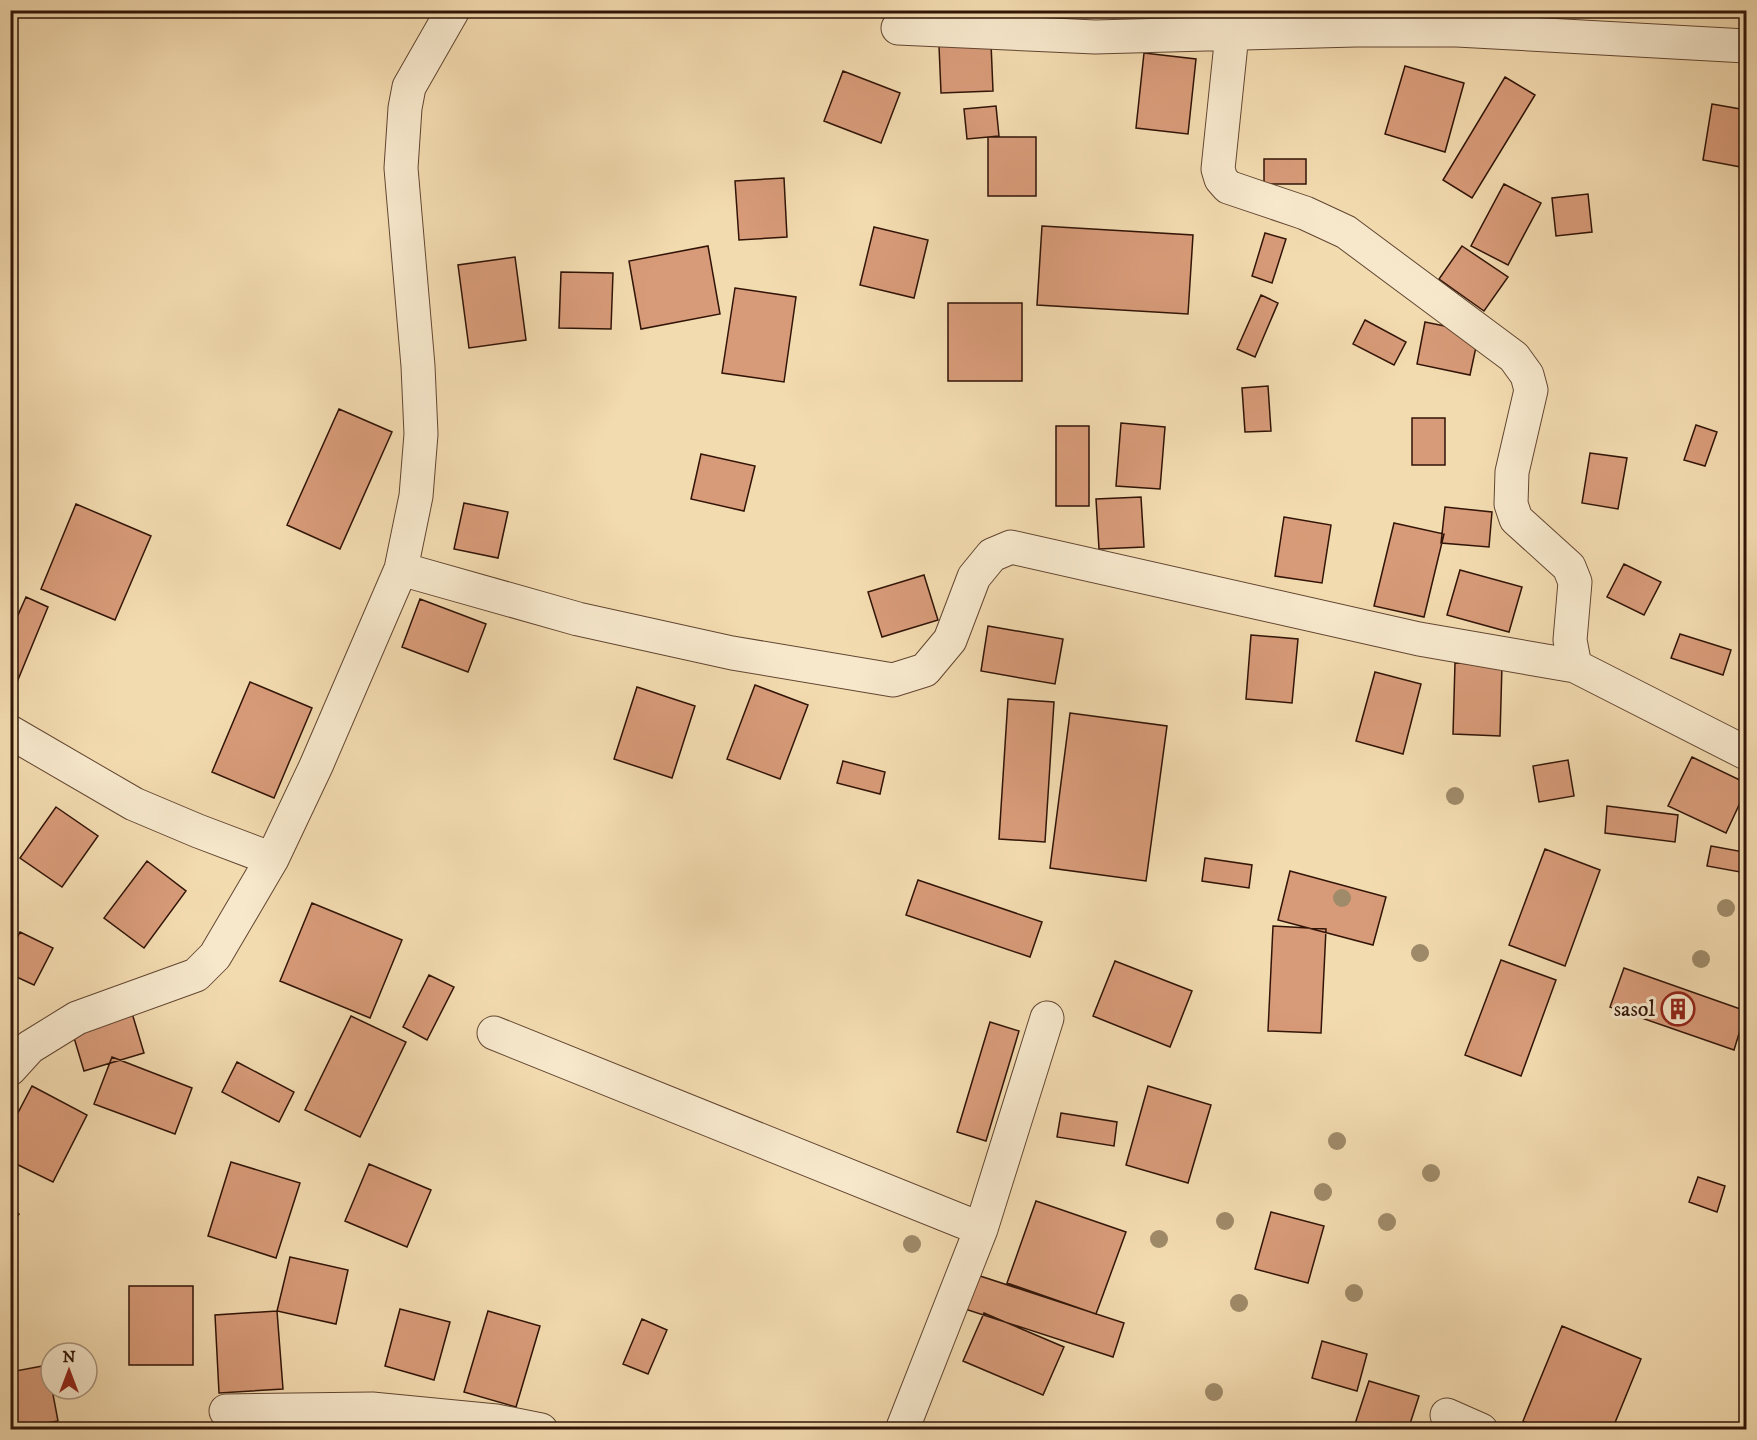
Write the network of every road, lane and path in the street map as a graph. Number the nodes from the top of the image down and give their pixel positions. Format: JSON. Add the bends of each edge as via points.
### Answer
{"nodes":[{"id":1,"x":453,"y":10,"type":"edge"},
{"id":2,"x":1094,"y":24,"type":"edge"},
{"id":3,"x":898,"y":28,"type":"dead end"},
{"id":4,"x":1232,"y":34,"type":"junction"},
{"id":5,"x":1746,"y":46,"type":"edge"},
{"id":6,"x":401,"y":569,"type":"junction"},
{"id":7,"x":1575,"y":666,"type":"junction"},
{"id":8,"x":10,"y":732,"type":"edge"},
{"id":9,"x":1746,"y":753,"type":"edge"},
{"id":10,"x":272,"y":859,"type":"junction"},
{"id":11,"x":1047,"y":1018,"type":"dead end"},
{"id":12,"x":494,"y":1033,"type":"dead end"},
{"id":13,"x":10,"y":1069,"type":"edge"},
{"id":14,"x":981,"y":1229,"type":"junction"},
{"id":15,"x":226,"y":1411,"type":"dead end"},
{"id":16,"x":1447,"y":1415,"type":"dead end"},
{"id":17,"x":541,"y":1430,"type":"edge"},
{"id":18,"x":902,"y":1430,"type":"edge"},
{"id":19,"x":1481,"y":1430,"type":"edge"}],
"edges":[{"from":1,"to":6,"type":"street","via":[[410,87],[405,108],[401,168],[421,434],[416,496]]},
{"from":2,"to":3,"type":"street"},
{"from":2,"to":4,"type":"street"},
{"from":4,"to":5,"type":"street","via":[[1457,30]]},
{"from":4,"to":7,"type":"street","via":[[1218,169],[1221,179],[1228,187],[1305,213],[1346,232],[1514,357],[1527,375],[1531,390],[1512,472],[1511,504],[1516,519],[1569,567],[1575,582],[1570,640]]},
{"from":6,"to":7,"type":"street","via":[[589,621],[732,653],[892,680],[925,670],[950,640],[974,576],[992,555],[1011,547],[1419,639]]},
{"from":6,"to":10,"type":"street"},
{"from":7,"to":9,"type":"street"},
{"from":8,"to":10,"type":"street","via":[[134,804]]},
{"from":10,"to":13,"type":"street","via":[[215,956],[196,975],[77,1018],[30,1047]]},
{"from":11,"to":14,"type":"street"},
{"from":12,"to":14,"type":"street"},
{"from":14,"to":18,"type":"street"},
{"from":15,"to":17,"type":"street","via":[[372,1409],[496,1421]]},
{"from":16,"to":19,"type":"street"}]}
